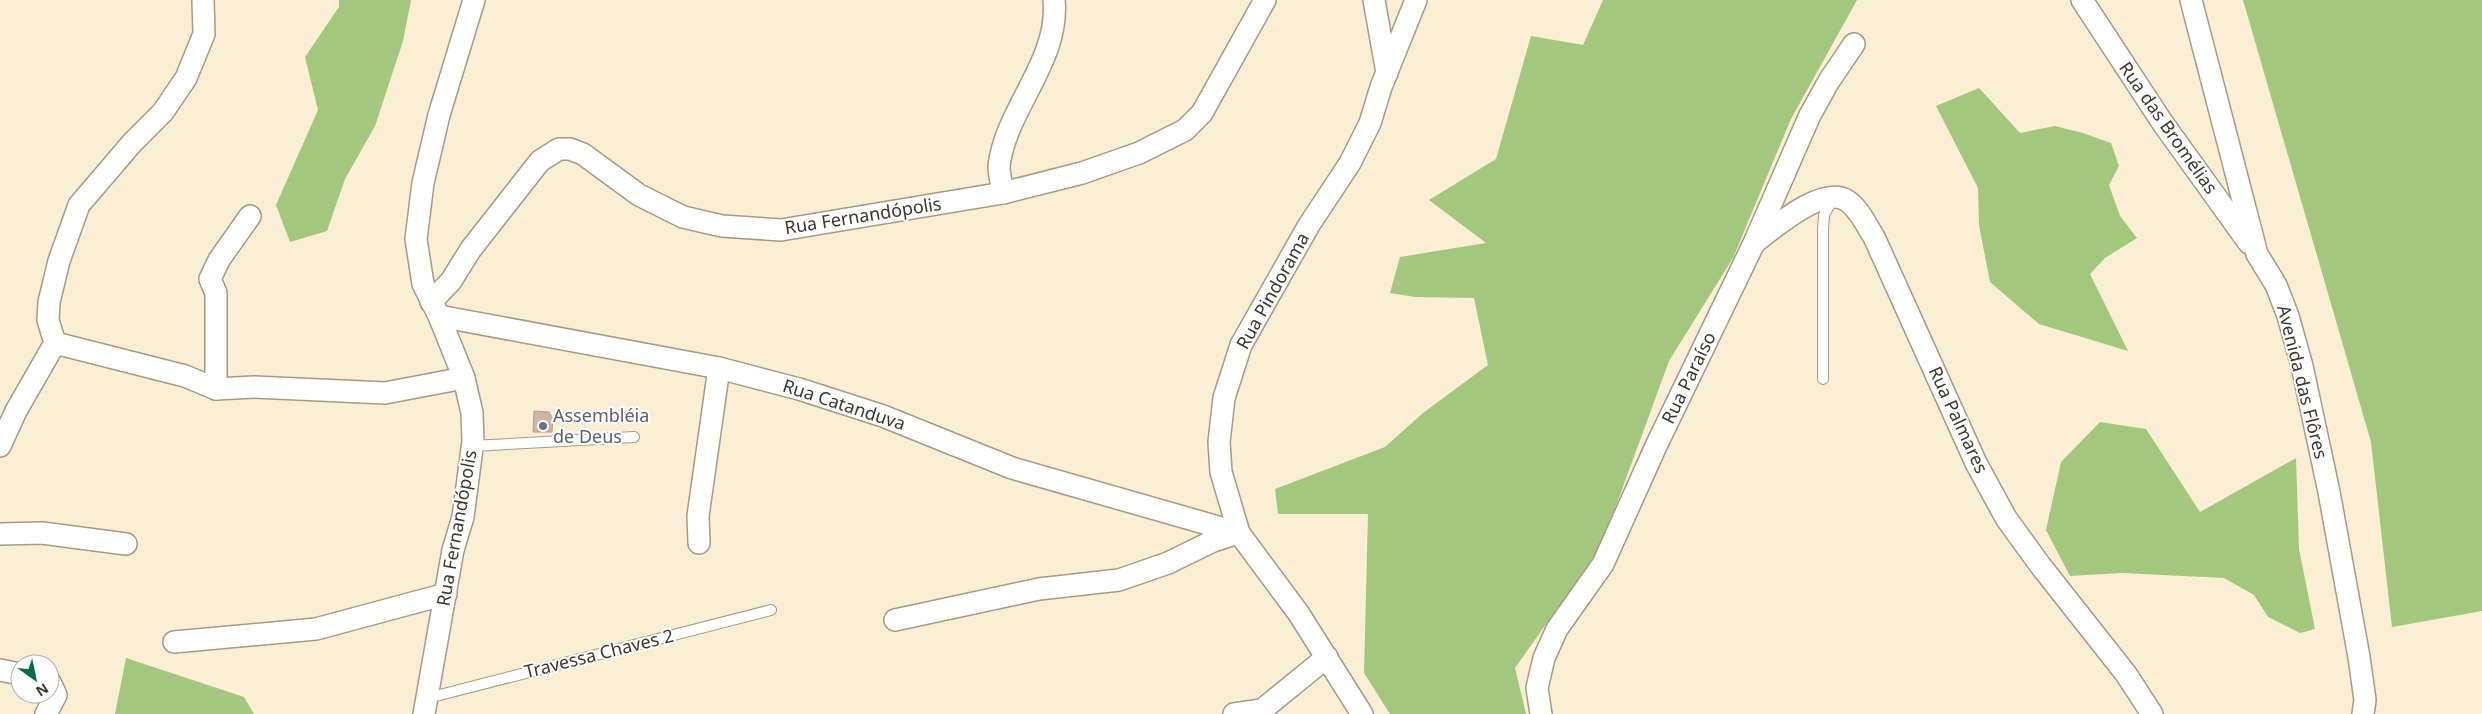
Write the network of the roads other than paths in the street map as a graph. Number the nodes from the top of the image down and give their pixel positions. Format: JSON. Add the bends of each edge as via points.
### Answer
{"nodes":[{"id":1,"x":203,"y":0,"type":"edge"},
{"id":2,"x":474,"y":0,"type":"edge"},
{"id":3,"x":1054,"y":0,"type":"edge"},
{"id":4,"x":1265,"y":0,"type":"edge"},
{"id":5,"x":1374,"y":0,"type":"edge"},
{"id":6,"x":1416,"y":0,"type":"edge"},
{"id":7,"x":2082,"y":0,"type":"edge"},
{"id":8,"x":2191,"y":0,"type":"edge"},
{"id":9,"x":1854,"y":44,"type":"dead end"},
{"id":10,"x":1387,"y":73,"type":"junction"},
{"id":11,"x":1004,"y":193,"type":"junction"},
{"id":12,"x":1833,"y":197,"type":"junction"},
{"id":13,"x":250,"y":216,"type":"dead end"},
{"id":14,"x":1754,"y":243,"type":"junction"},
{"id":15,"x":2257,"y":254,"type":"junction"},
{"id":16,"x":435,"y":309,"type":"junction"},
{"id":17,"x":55,"y":343,"type":"junction"},
{"id":18,"x":719,"y":368,"type":"junction"},
{"id":19,"x":464,"y":378,"type":"junction"},
{"id":20,"x":1823,"y":379,"type":"dead end"},
{"id":21,"x":216,"y":389,"type":"junction"},
{"id":22,"x":634,"y":437,"type":"dead end"},
{"id":23,"x":0,"y":446,"type":"edge"},
{"id":24,"x":472,"y":446,"type":"junction"},
{"id":25,"x":1239,"y":533,"type":"junction"},
{"id":26,"x":0,"y":534,"type":"edge"},
{"id":27,"x":699,"y":543,"type":"dead end"},
{"id":28,"x":126,"y":544,"type":"dead end"},
{"id":29,"x":446,"y":594,"type":"junction"},
{"id":30,"x":771,"y":610,"type":"dead end"},
{"id":31,"x":895,"y":620,"type":"dead end"},
{"id":32,"x":174,"y":642,"type":"dead end"},
{"id":33,"x":1326,"y":657,"type":"junction"},
{"id":34,"x":426,"y":706,"type":"edge"},
{"id":35,"x":1262,"y":712,"type":"edge"},
{"id":36,"x":1234,"y":714,"type":"edge"},
{"id":37,"x":1362,"y":714,"type":"edge"},
{"id":38,"x":1541,"y":714,"type":"edge"},
{"id":39,"x":2152,"y":714,"type":"edge"},
{"id":40,"x":2364,"y":714,"type":"edge"}],
"edges":[{"from":1,"to":17,"type":"street","via":[[204,34],[186,78],[163,112],[79,205],[59,261],[49,302],[48,320]]},
{"from":2,"to":16,"type":"street","via":[[450,74],[423,183],[416,239],[423,284]]},
{"from":3,"to":11,"type":"street","via":[[1055,14],[1042,62],[1007,136],[999,168]]},
{"from":4,"to":11,"type":"street","name":"Rua Fernandópolis","via":[[1202,113],[1185,130],[1139,154]]},
{"from":5,"to":10,"type":"street"},
{"from":6,"to":10,"type":"street","name":"Rua Pindorama"},
{"from":7,"to":15,"type":"street","name":"Rua das Bromélias","via":[[2162,122]]},
{"from":8,"to":15,"type":"street","name":"Avenida das Flôres"},
{"from":9,"to":14,"type":"street","name":"Rua Paraíso","via":[[1810,115]]},
{"from":10,"to":25,"type":"street","name":"Rua Pindorama","via":[[1370,123],[1350,163],[1241,345],[1224,398],[1219,442],[1220,472]]},
{"from":11,"to":16,"type":"street","name":"Rua Fernandópolis","via":[[781,230],[722,226],[683,217],[639,195],[583,154],[570,149],[559,150],[540,161],[471,249]]},
{"from":12,"to":14,"type":"street","via":[[1813,202]]},
{"from":12,"to":20,"type":"lane","via":[[1824,215],[1823,229]]},
{"from":12,"to":39,"type":"street","name":"Rua Palmares","via":[[1845,200],[1859,212],[1874,237],[1976,462],[2006,518],[2126,674]]},
{"from":13,"to":21,"type":"street","via":[[219,260],[210,279],[216,293]]},
{"from":14,"to":38,"type":"street","name":"Rua Paraíso","via":[[1603,564],[1557,629],[1544,658],[1537,688]]},
{"from":15,"to":40,"type":"street","name":"Avenida das Flôres","via":[[2276,285],[2302,366],[2359,657]]},
{"from":16,"to":18,"type":"street","name":"Rua Catanduva"},
{"from":16,"to":19,"type":"street","name":"Rua Fernandópolis"},
{"from":17,"to":21,"type":"street","via":[[185,376]]},
{"from":17,"to":23,"type":"street"},
{"from":18,"to":25,"type":"street","name":"Rua Catanduva","via":[[883,416],[1012,468]]},
{"from":18,"to":27,"type":"street","via":[[698,516]]},
{"from":19,"to":21,"type":"street","via":[[385,393],[254,387]]},
{"from":19,"to":24,"type":"street","name":"Rua Fernandópolis","via":[[472,413]]},
{"from":22,"to":24,"type":"lane"},
{"from":24,"to":29,"type":"street","name":"Rua Fernandópolis","via":[[463,517],[453,550]]},
{"from":25,"to":31,"type":"street","via":[[1213,540],[1168,563],[1119,580],[1039,589]]},
{"from":25,"to":33,"type":"street","name":"Rua Pindorama","via":[[1299,614]]},
{"from":26,"to":28,"type":"street","via":[[42,533]]},
{"from":29,"to":32,"type":"street","via":[[316,629]]},
{"from":29,"to":34,"type":"street","name":"Rua Fernandópolis"},
{"from":30,"to":34,"type":"lane","name":"Travessa Chaves 2"},
{"from":33,"to":35,"type":"street"},
{"from":33,"to":37,"type":"street","name":"Rua Pindorama"},
{"from":35,"to":36,"type":"street"}]}
